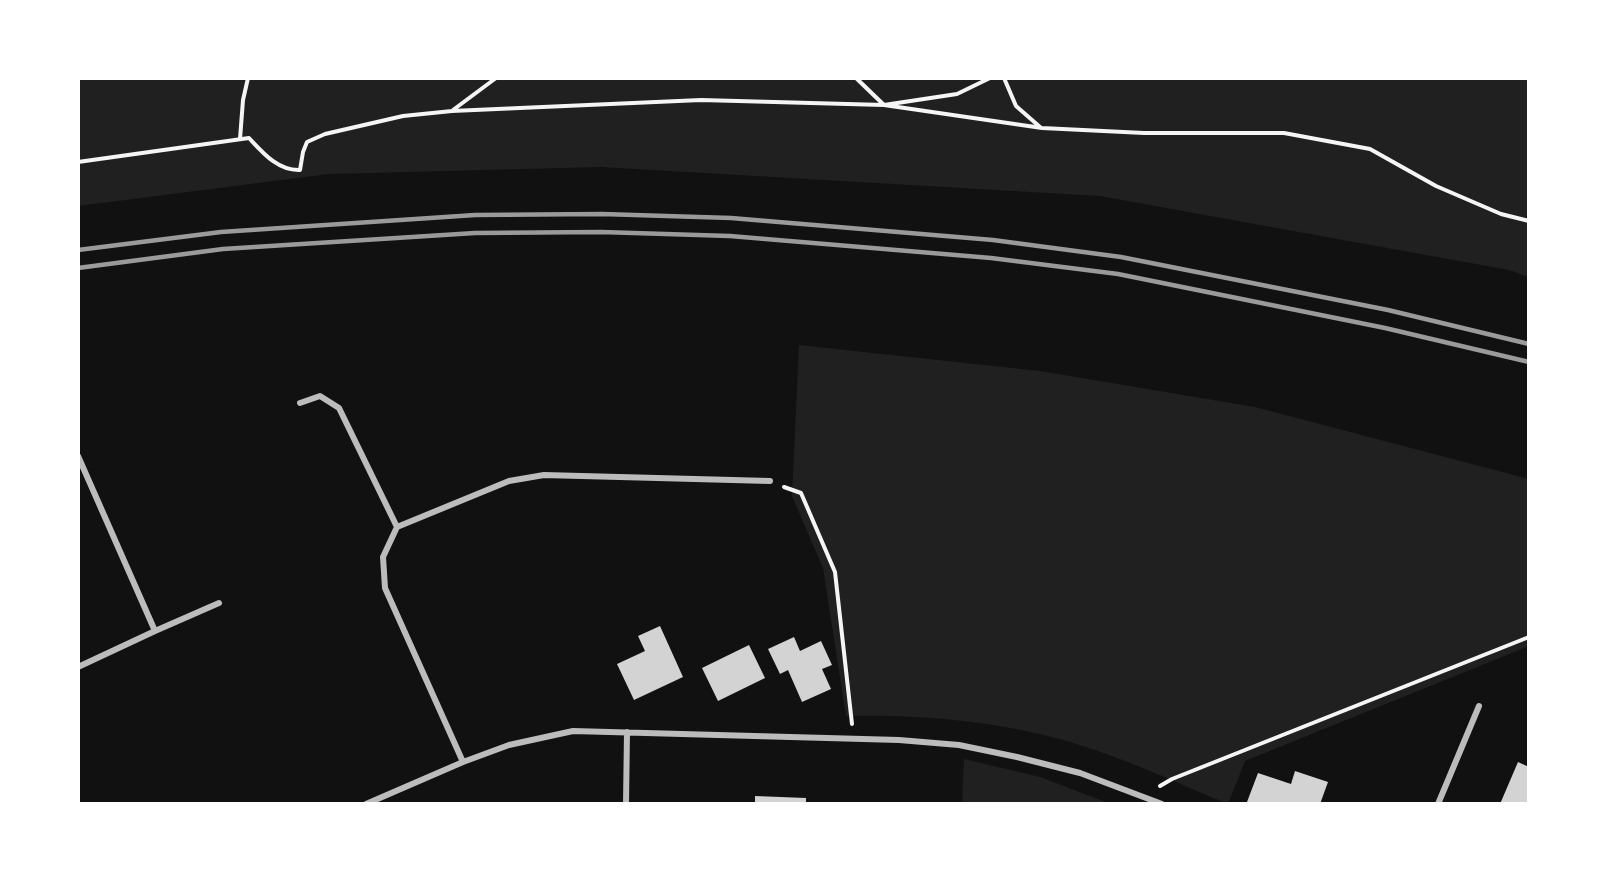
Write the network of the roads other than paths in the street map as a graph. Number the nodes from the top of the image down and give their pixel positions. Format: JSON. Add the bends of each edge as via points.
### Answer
{"nodes":[{"id":1,"x":300,"y":403,"type":"dead end"},
{"id":2,"x":78,"y":456,"type":"edge"},
{"id":3,"x":770,"y":481,"type":"road end"},
{"id":4,"x":397,"y":527,"type":"junction"},
{"id":5,"x":219,"y":603,"type":"dead end"},
{"id":6,"x":154,"y":631,"type":"junction"},
{"id":7,"x":78,"y":667,"type":"edge"},
{"id":8,"x":1479,"y":705,"type":"dead end"},
{"id":9,"x":627,"y":732,"type":"junction"},
{"id":10,"x":464,"y":762,"type":"junction"},
{"id":11,"x":366,"y":804,"type":"edge"},
{"id":12,"x":626,"y":804,"type":"edge"},
{"id":13,"x":1162,"y":804,"type":"edge"},
{"id":14,"x":1438,"y":804,"type":"edge"}],
"edges":[{"from":1,"to":4,"type":"street","via":[[320,396],[339,408]]},
{"from":2,"to":6,"type":"street"},
{"from":3,"to":4,"type":"street","via":[[544,476],[509,481]]},
{"from":4,"to":10,"type":"street","via":[[383,557],[386,588]]},
{"from":5,"to":6,"type":"street"},
{"from":6,"to":7,"type":"street"},
{"from":8,"to":14,"type":"street"},
{"from":9,"to":10,"type":"street","via":[[573,731],[508,745]]},
{"from":9,"to":12,"type":"street"},
{"from":9,"to":13,"type":"street","via":[[959,745],[1080,773]]},
{"from":10,"to":11,"type":"street"}]}
